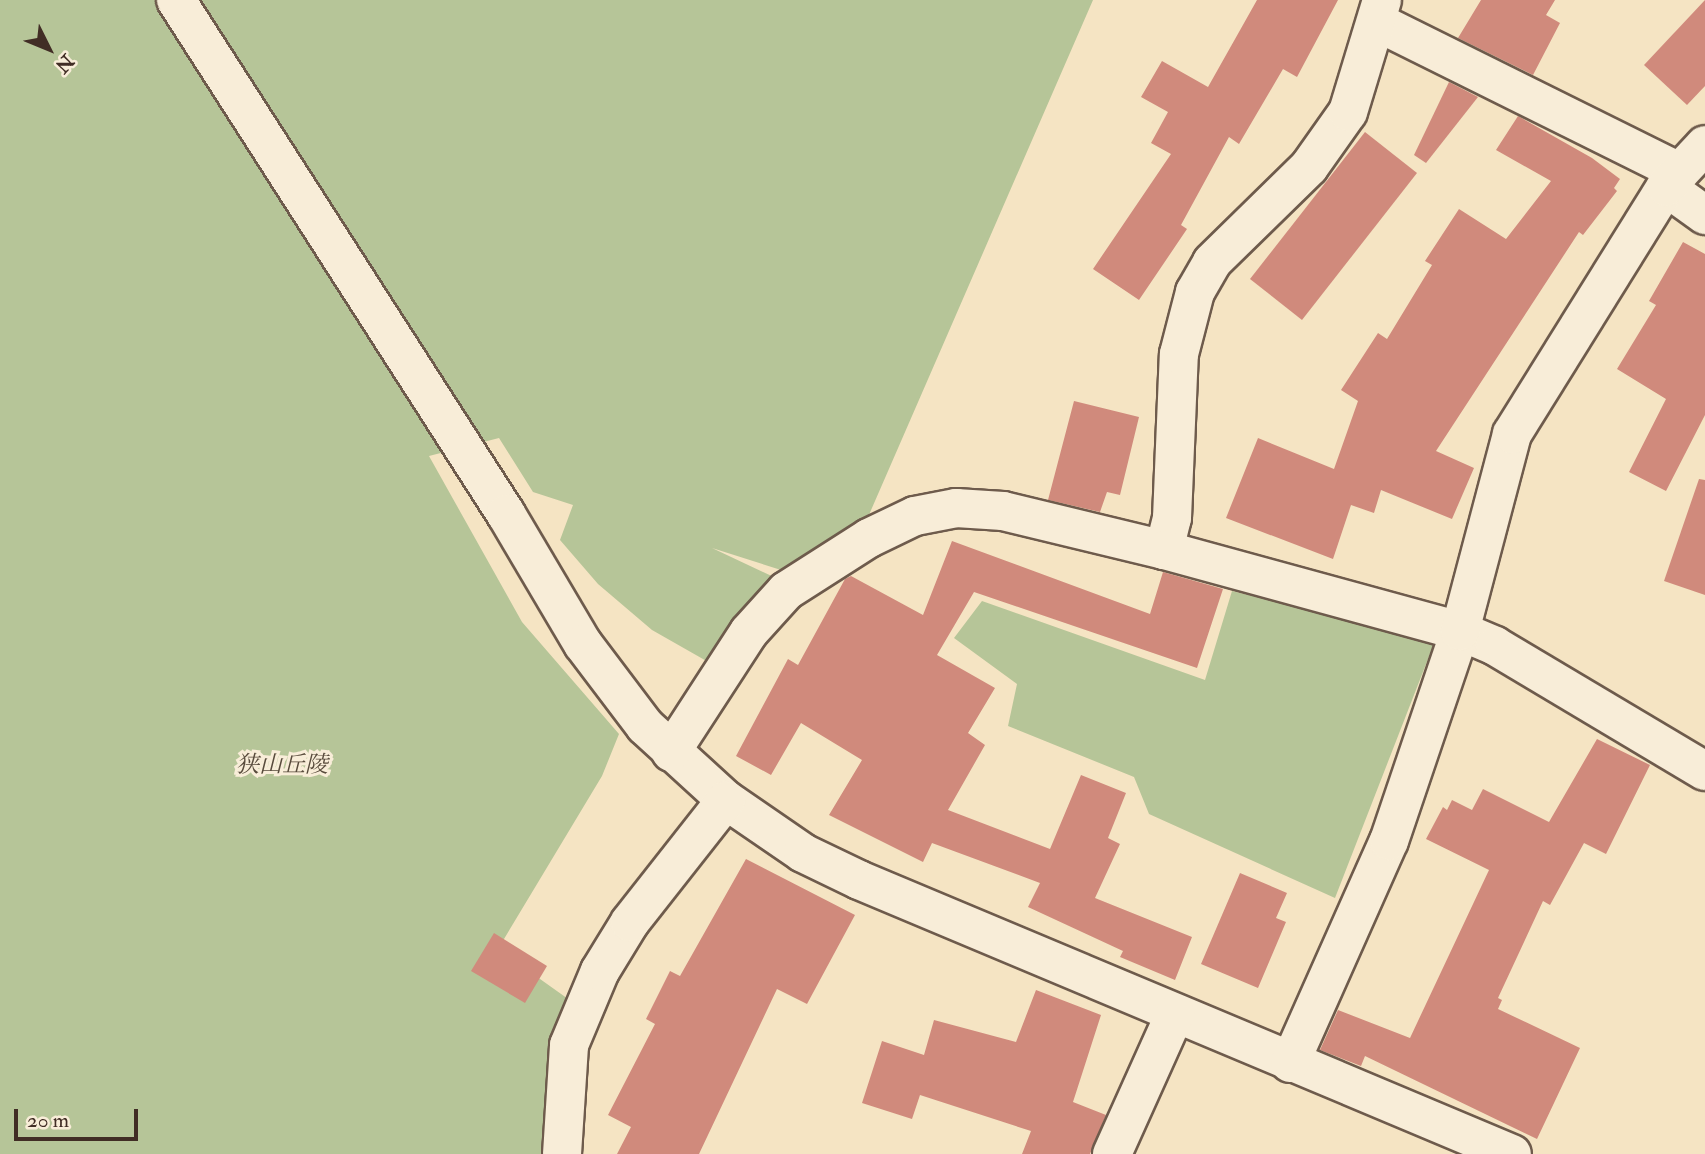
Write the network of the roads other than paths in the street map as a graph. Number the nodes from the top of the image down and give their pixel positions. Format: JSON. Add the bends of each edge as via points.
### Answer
{"nodes":[{"id":1,"x":176,"y":0,"type":"edge"},
{"id":2,"x":1379,"y":11,"type":"edge"},
{"id":3,"x":1705,"y":145,"type":"edge"},
{"id":4,"x":1673,"y":180,"type":"junction"},
{"id":5,"x":1705,"y":215,"type":"edge"},
{"id":6,"x":1164,"y":550,"type":"junction"},
{"id":7,"x":1461,"y":631,"type":"junction"},
{"id":8,"x":671,"y":752,"type":"junction"},
{"id":9,"x":1705,"y":771,"type":"edge"},
{"id":10,"x":726,"y":800,"type":"junction"},
{"id":11,"x":1175,"y":1014,"type":"junction"},
{"id":12,"x":1290,"y":1063,"type":"junction"},
{"id":13,"x":562,"y":1154,"type":"edge"},
{"id":14,"x":1112,"y":1154,"type":"edge"},
{"id":15,"x":1512,"y":1154,"type":"edge"}],
"edges":[{"from":1,"to":8,"type":"street","via":[[499,502],[583,644],[645,726]]},
{"from":2,"to":4,"type":"street"},
{"from":2,"to":6,"type":"street","via":[[1348,112],[1309,167],[1220,253],[1195,292],[1179,354],[1172,518]]},
{"from":3,"to":4,"type":"street"},
{"from":4,"to":5,"type":"street"},
{"from":4,"to":7,"type":"street","via":[[1512,434]]},
{"from":6,"to":7,"type":"street"},
{"from":6,"to":8,"type":"street","via":[[1003,511],[956,508],[915,516],[869,538],[786,591],[749,632]]},
{"from":7,"to":9,"type":"street","via":[[1495,646]]},
{"from":7,"to":12,"type":"street","via":[[1389,841]]},
{"from":8,"to":10,"type":"street"},
{"from":10,"to":11,"type":"street","via":[[783,841],[859,880]]},
{"from":10,"to":13,"type":"street","via":[[631,922],[600,971],[569,1045]]},
{"from":11,"to":12,"type":"street"},
{"from":11,"to":14,"type":"street"},
{"from":12,"to":15,"type":"street"}]}
